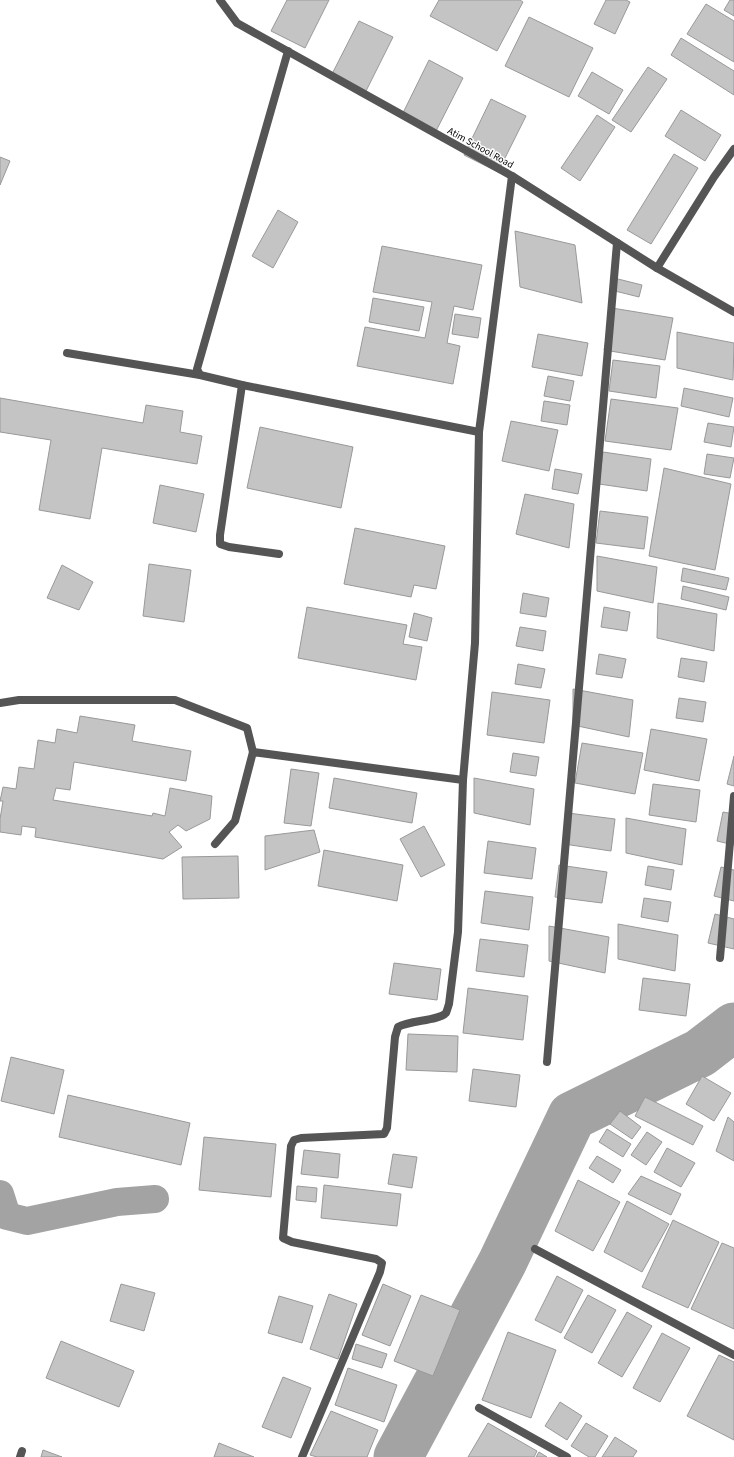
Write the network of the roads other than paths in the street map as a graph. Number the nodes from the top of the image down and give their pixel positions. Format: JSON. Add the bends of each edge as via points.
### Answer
{"nodes":[{"id":1,"x":220,"y":0,"type":"edge"},
{"id":2,"x":288,"y":51,"type":"junction"},
{"id":3,"x":734,"y":149,"type":"edge"},
{"id":4,"x":512,"y":176,"type":"junction"},
{"id":5,"x":616,"y":243,"type":"junction"},
{"id":6,"x":657,"y":268,"type":"junction"},
{"id":7,"x":734,"y":312,"type":"edge"},
{"id":8,"x":67,"y":353,"type":"dead end"},
{"id":9,"x":200,"y":375,"type":"junction"},
{"id":10,"x":242,"y":385,"type":"junction"},
{"id":11,"x":479,"y":432,"type":"junction"},
{"id":12,"x":279,"y":554,"type":"dead end"},
{"id":13,"x":0,"y":703,"type":"edge"},
{"id":14,"x":253,"y":752,"type":"junction"},
{"id":15,"x":464,"y":780,"type":"junction"},
{"id":16,"x":734,"y":796,"type":"edge"},
{"id":17,"x":215,"y":844,"type":"dead end"},
{"id":18,"x":720,"y":958,"type":"dead end"},
{"id":19,"x":547,"y":1062,"type":"dead end"},
{"id":20,"x":535,"y":1249,"type":"dead end"},
{"id":21,"x":734,"y":1355,"type":"edge"},
{"id":22,"x":479,"y":1408,"type":"dead end"},
{"id":23,"x":302,"y":1457,"type":"edge"},
{"id":24,"x":567,"y":1457,"type":"edge"}],
"edges":[{"from":1,"to":2,"type":"street","name":"Atim School Road","via":[[237,23]]},
{"from":2,"to":4,"type":"street","name":"Atim School Road"},
{"from":2,"to":9,"type":"street","via":[[197,369]]},
{"from":3,"to":6,"type":"street"},
{"from":4,"to":5,"type":"street","name":"Atim School Road"},
{"from":4,"to":11,"type":"street"},
{"from":5,"to":6,"type":"street","name":"Atim School Road"},
{"from":5,"to":19,"type":"street"},
{"from":6,"to":7,"type":"street","name":"Atim School Road"},
{"from":8,"to":9,"type":"street"},
{"from":9,"to":10,"type":"street"},
{"from":10,"to":11,"type":"street"},
{"from":10,"to":12,"type":"street","via":[[220,544]]},
{"from":11,"to":15,"type":"street","via":[[474,643]]},
{"from":13,"to":14,"type":"street","via":[[19,700],[175,700],[247,728]]},
{"from":14,"to":15,"type":"street"},
{"from":14,"to":17,"type":"street","via":[[235,821]]},
{"from":15,"to":23,"type":"street","via":[[458,932],[446,1012],[440,1017],[404,1023],[398,1027],[387,1128],[384,1134],[301,1138],[294,1140],[291,1146],[283,1238],[376,1259],[382,1263]]},
{"from":16,"to":18,"type":"street"},
{"from":20,"to":21,"type":"street"},
{"from":22,"to":24,"type":"street"}]}
